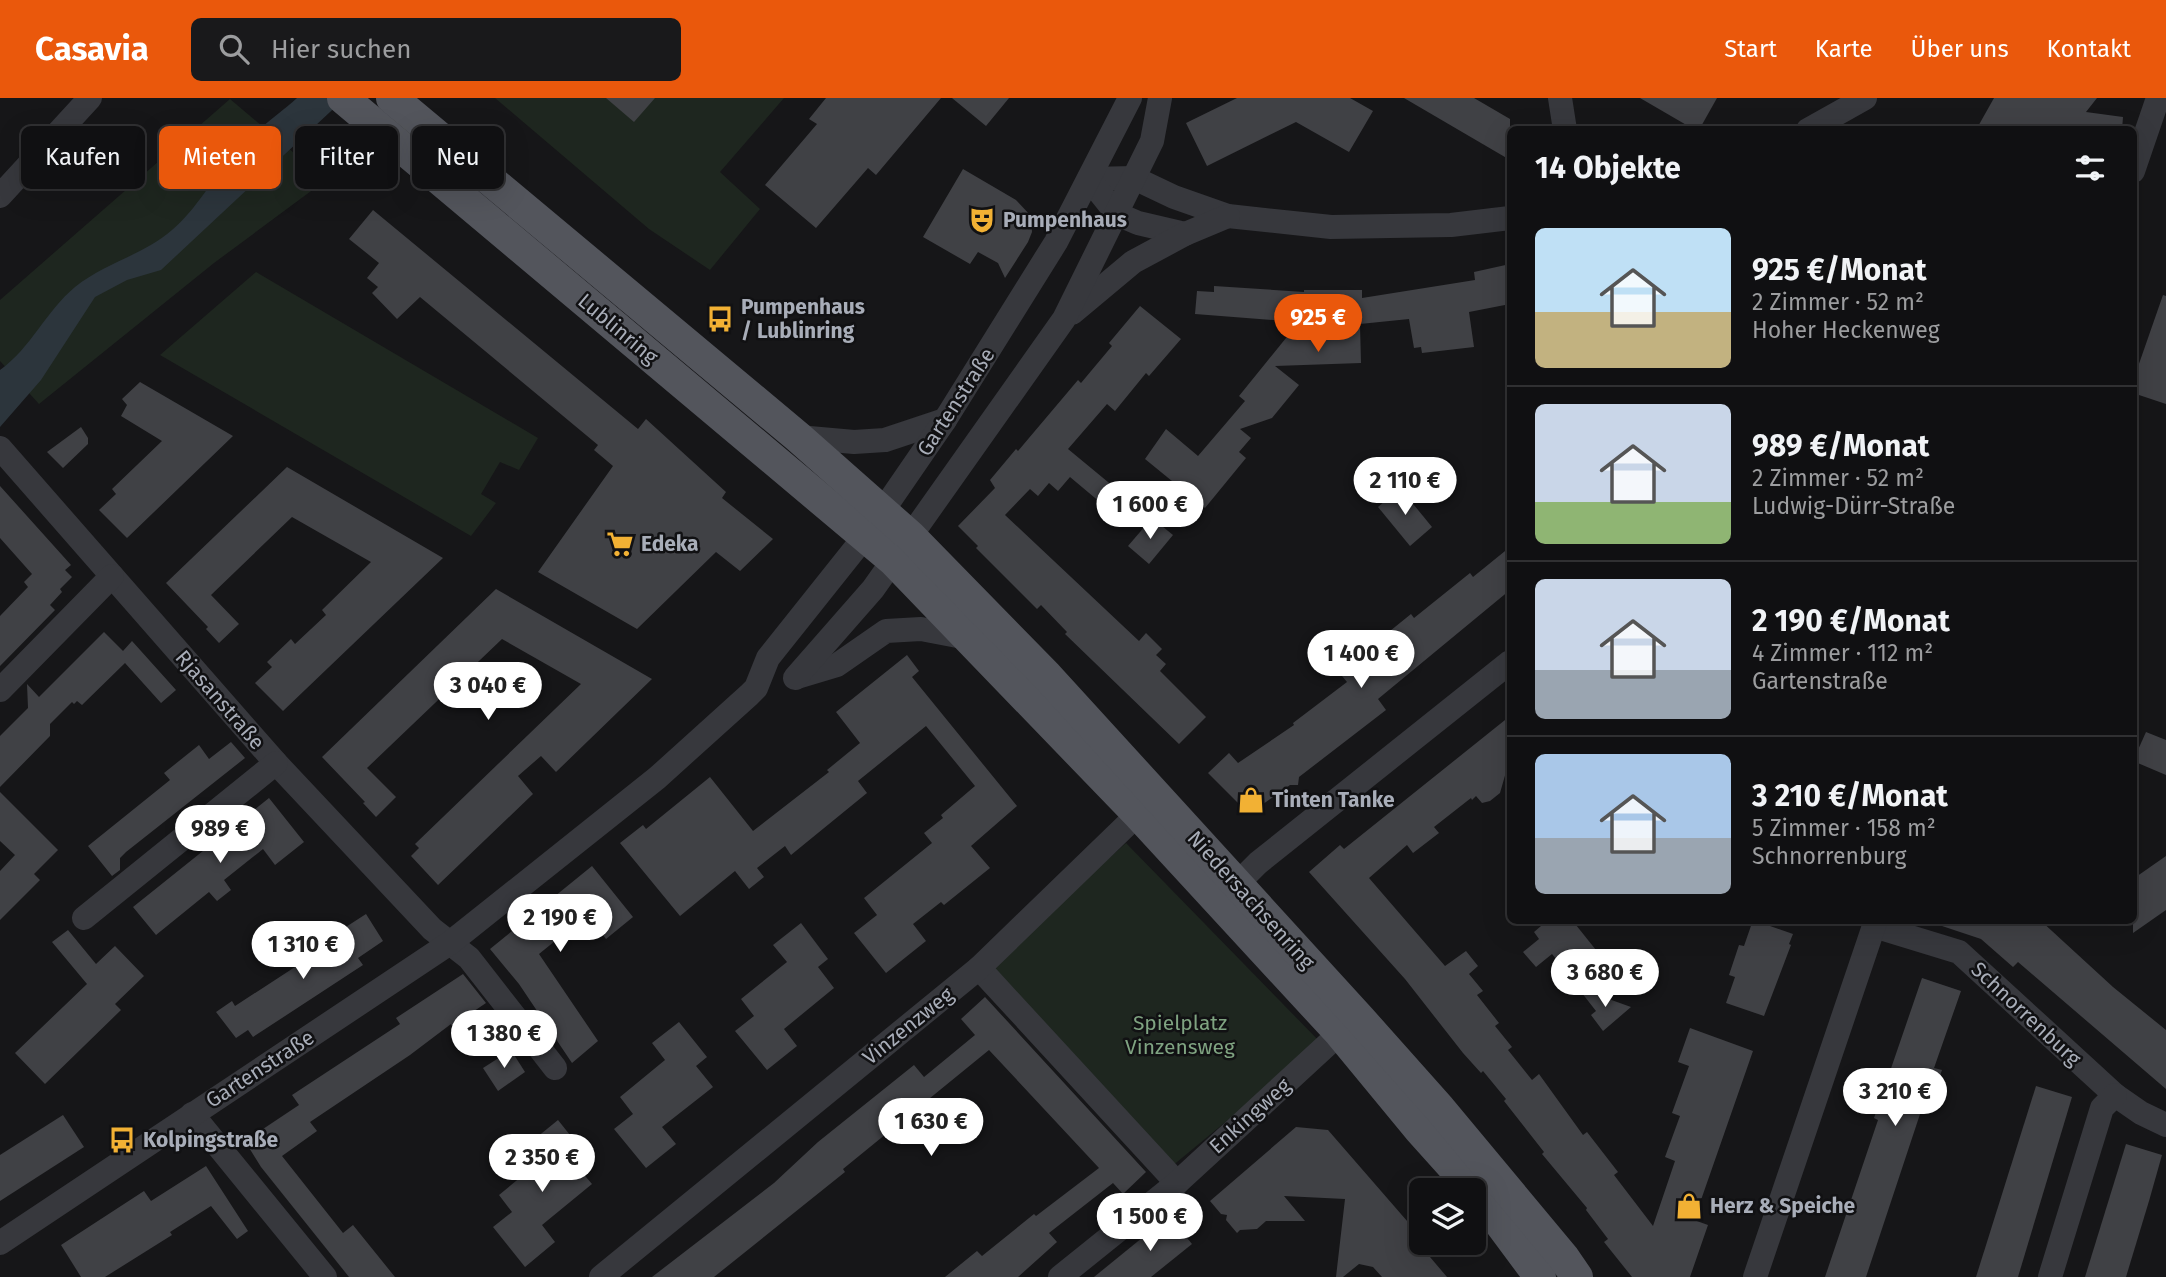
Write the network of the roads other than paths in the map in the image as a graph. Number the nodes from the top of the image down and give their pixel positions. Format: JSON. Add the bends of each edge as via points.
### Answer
{"nodes":[{"id":1,"x":90,"y":98,"type":"edge"},
{"id":2,"x":343,"y":98,"type":"edge"},
{"id":3,"x":1130,"y":98,"type":"edge"},
{"id":4,"x":1160,"y":98,"type":"edge"},
{"id":5,"x":1560,"y":98,"type":"edge"},
{"id":6,"x":1865,"y":98,"type":"edge"},
{"id":7,"x":2158,"y":98,"type":"edge"},
{"id":8,"x":396,"y":101,"type":"edge"},
{"id":9,"x":1564,"y":126,"type":"edge"},
{"id":10,"x":1815,"y":126,"type":"edge"},
{"id":11,"x":2137,"y":159,"type":"edge"},
{"id":12,"x":1133,"y":178,"type":"junction"},
{"id":13,"x":1089,"y":179,"type":"junction"},
{"id":14,"x":0,"y":196,"type":"edge"},
{"id":15,"x":1117,"y":215,"type":"junction"},
{"id":16,"x":1228,"y":216,"type":"junction"},
{"id":17,"x":1507,"y":218,"type":"edge"},
{"id":18,"x":1185,"y":234,"type":"junction"},
{"id":19,"x":1064,"y":319,"type":"junction"},
{"id":20,"x":945,"y":420,"type":"junction"},
{"id":21,"x":798,"y":437,"type":"junction"},
{"id":22,"x":0,"y":448,"type":"edge"},
{"id":23,"x":874,"y":523,"type":"junction"},
{"id":24,"x":901,"y":548,"type":"junction"},
{"id":25,"x":112,"y":576,"type":"junction"},
{"id":26,"x":968,"y":638,"type":"junction"},
{"id":27,"x":1507,"y":664,"type":"edge"},
{"id":28,"x":795,"y":677,"type":"junction"},
{"id":29,"x":756,"y":688,"type":"junction"},
{"id":30,"x":0,"y":690,"type":"edge"},
{"id":31,"x":276,"y":763,"type":"junction"},
{"id":32,"x":1138,"y":814,"type":"junction"},
{"id":33,"x":1237,"y":884,"type":"junction"},
{"id":34,"x":84,"y":918,"type":"dead end"},
{"id":35,"x":1875,"y":924,"type":"edge"},
{"id":36,"x":1878,"y":924,"type":"edge"},
{"id":37,"x":450,"y":943,"type":"junction"},
{"id":38,"x":979,"y":968,"type":"junction"},
{"id":39,"x":1340,"y":1032,"type":"junction"},
{"id":40,"x":555,"y":1068,"type":"dead end"},
{"id":41,"x":2115,"y":1095,"type":"junction"},
{"id":42,"x":192,"y":1114,"type":"junction"},
{"id":43,"x":2166,"y":1125,"type":"edge"},
{"id":44,"x":1177,"y":1182,"type":"junction"},
{"id":45,"x":0,"y":1243,"type":"edge"},
{"id":46,"x":325,"y":1277,"type":"edge"},
{"id":47,"x":601,"y":1277,"type":"edge"},
{"id":48,"x":1060,"y":1277,"type":"edge"},
{"id":49,"x":1540,"y":1277,"type":"edge"},
{"id":50,"x":1577,"y":1277,"type":"edge"},
{"id":51,"x":1755,"y":1277,"type":"edge"},
{"id":52,"x":2050,"y":1277,"type":"edge"}],
"edges":[{"from":1,"to":14,"type":"street"},
{"from":2,"to":23,"type":"main road","name":"Lublinring"},
{"from":3,"to":13,"type":"street","name":"Gartenstraße"},
{"from":4,"to":12,"type":"street","name":"Gartenstraße","via":[[1152,141]]},
{"from":5,"to":9,"type":"street"},
{"from":6,"to":10,"type":"street"},
{"from":7,"to":11,"type":"street"},
{"from":8,"to":21,"type":"main road","name":"Lublinring"},
{"from":12,"to":13,"type":"street"},
{"from":12,"to":15,"type":"street","name":"Gartenstraße"},
{"from":12,"to":16,"type":"street"},
{"from":13,"to":15,"type":"street"},
{"from":13,"to":20,"type":"street","name":"Gartenstraße","via":[[1024,296]]},
{"from":15,"to":18,"type":"street"},
{"from":15,"to":19,"type":"street","name":"Gartenstraße"},
{"from":16,"to":17,"type":"street","via":[[1367,228]]},
{"from":16,"to":18,"type":"street","name":"Gartenstraße"},
{"from":18,"to":19,"type":"street","name":"Gartenstraße","via":[[1133,262]]},
{"from":19,"to":24,"type":"street","name":"Gartenstraße"},
{"from":20,"to":21,"type":"street","via":[[885,440]]},
{"from":20,"to":23,"type":"street","name":"Gartenstraße"},
{"from":21,"to":23,"type":"main road","name":"Lublinring"},
{"from":22,"to":25,"type":"street","name":"Rjasanstraße"},
{"from":23,"to":24,"type":"main road","name":"Lublinring"},
{"from":23,"to":29,"type":"street","name":"Gartenstraße","via":[[768,658]]},
{"from":24,"to":26,"type":"main road","name":"Niedersachsenring"},
{"from":24,"to":28,"type":"street","name":"Gartenstraße","via":[[873,589]]},
{"from":24,"to":33,"type":"main road","name":"Niedersachsenring","via":[[1047,676]]},
{"from":25,"to":30,"type":"street"},
{"from":25,"to":31,"type":"street","name":"Rjasanstraße"},
{"from":26,"to":28,"type":"street","via":[[921,629],[886,631],[837,665]]},
{"from":26,"to":32,"type":"main road","name":"Niedersachsenring"},
{"from":27,"to":33,"type":"street"},
{"from":28,"to":29,"type":"street","name":"Gartenstraße"},
{"from":29,"to":37,"type":"street","name":"Gartenstraße","via":[[657,778]]},
{"from":31,"to":34,"type":"street"},
{"from":31,"to":37,"type":"street","name":"Rjasanstraße"},
{"from":32,"to":38,"type":"street","name":"Vinzenzweg"},
{"from":32,"to":39,"type":"main road","name":"Niedersachsenring"},
{"from":33,"to":50,"type":"main road","name":"Niedersachsenring","via":[[1440,1109]]},
{"from":35,"to":51,"type":"street"},
{"from":36,"to":41,"type":"street","name":"Schnorrenburg","via":[[1959,952]]},
{"from":37,"to":40,"type":"street","via":[[469,958]]},
{"from":37,"to":42,"type":"street","name":"Gartenstraße"},
{"from":38,"to":44,"type":"street"},
{"from":38,"to":47,"type":"street","name":"Vinzenzweg"},
{"from":39,"to":44,"type":"street","name":"Enkingweg"},
{"from":39,"to":49,"type":"main road","name":"Niedersachsenring","via":[[1482,1199]]},
{"from":41,"to":43,"type":"street","name":"Schnorrenburg"},
{"from":41,"to":52,"type":"street","via":[[2102,1108]]},
{"from":42,"to":45,"type":"street","name":"Gartenstraße"},
{"from":42,"to":46,"type":"street"},
{"from":44,"to":48,"type":"street","name":"Enkingweg"}]}
